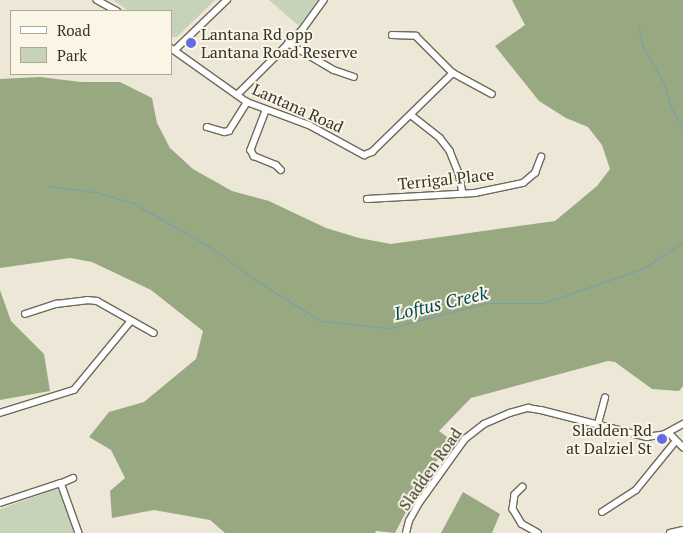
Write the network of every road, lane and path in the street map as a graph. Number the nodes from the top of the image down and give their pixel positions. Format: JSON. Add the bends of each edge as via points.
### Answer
{"nodes":[{"id":1,"x":97,"y":0,"type":"edge"},
{"id":2,"x":227,"y":0,"type":"edge"},
{"id":3,"x":324,"y":0,"type":"edge"},
{"id":4,"x":115,"y":10,"type":"edge"},
{"id":5,"x":392,"y":36,"type":"dead end"},
{"id":6,"x":288,"y":43,"type":"junction"},
{"id":7,"x":173,"y":49,"type":"edge"},
{"id":8,"x":453,"y":73,"type":"junction"},
{"id":9,"x":354,"y":77,"type":"dead end"},
{"id":10,"x":492,"y":94,"type":"dead end"},
{"id":11,"x":237,"y":95,"type":"junction"},
{"id":12,"x":247,"y":102,"type":"junction"},
{"id":13,"x":266,"y":111,"type":"junction"},
{"id":14,"x":411,"y":115,"type":"junction"},
{"id":15,"x":207,"y":127,"type":"dead end"},
{"id":16,"x":541,"y":157,"type":"dead end"},
{"id":17,"x":281,"y":170,"type":"dead end"},
{"id":18,"x":463,"y":194,"type":"junction"},
{"id":19,"x":367,"y":199,"type":"dead end"},
{"id":20,"x":25,"y":314,"type":"dead end"},
{"id":21,"x":130,"y":322,"type":"junction"},
{"id":22,"x":154,"y":333,"type":"dead end"},
{"id":23,"x":605,"y":398,"type":"dead end"},
{"id":24,"x":0,"y":413,"type":"edge"},
{"id":25,"x":598,"y":424,"type":"junction"},
{"id":26,"x":683,"y":424,"type":"edge"},
{"id":27,"x":668,"y":433,"type":"junction"},
{"id":28,"x":676,"y":441,"type":"junction"},
{"id":29,"x":683,"y":447,"type":"edge"},
{"id":30,"x":73,"y":478,"type":"dead end"},
{"id":31,"x":62,"y":483,"type":"junction"},
{"id":32,"x":523,"y":487,"type":"dead end"},
{"id":33,"x":0,"y":502,"type":"edge"},
{"id":34,"x":602,"y":512,"type":"dead end"},
{"id":35,"x":680,"y":531,"type":"edge"},
{"id":36,"x":79,"y":533,"type":"edge"},
{"id":37,"x":406,"y":533,"type":"edge"},
{"id":38,"x":538,"y":533,"type":"edge"},
{"id":39,"x":670,"y":533,"type":"edge"}],
"edges":[{"from":1,"to":4,"type":"street"},
{"from":2,"to":7,"type":"street"},
{"from":3,"to":6,"type":"street"},
{"from":5,"to":8,"type":"street","via":[[416,36]]},
{"from":6,"to":9,"type":"street","via":[[334,70]]},
{"from":6,"to":11,"type":"street"},
{"from":7,"to":11,"type":"street","name":"Lantana Road"},
{"from":8,"to":10,"type":"street"},
{"from":8,"to":14,"type":"street"},
{"from":11,"to":12,"type":"street","name":"Lantana Road"},
{"from":12,"to":13,"type":"street","name":"Lantana Road"},
{"from":12,"to":15,"type":"street","via":[[227,132]]},
{"from":13,"to":14,"type":"street","name":"Lantana Road","via":[[309,126],[367,155]]},
{"from":13,"to":17,"type":"street","via":[[251,150],[254,156]]},
{"from":14,"to":18,"type":"street","via":[[440,138],[450,151],[460,173]]},
{"from":16,"to":18,"type":"street","name":"Terrigal Place","via":[[535,173],[523,183]]},
{"from":18,"to":19,"type":"street","name":"Terrigal Place"},
{"from":20,"to":21,"type":"street","via":[[56,304],[87,300],[97,301]]},
{"from":21,"to":22,"type":"street"},
{"from":21,"to":24,"type":"street","via":[[74,390]]},
{"from":23,"to":25,"type":"street"},
{"from":25,"to":27,"type":"street","name":"Sladden Road","via":[[647,436]]},
{"from":25,"to":37,"type":"street","name":"Sladden Road","via":[[528,408],[484,424],[470,434],[419,503]]},
{"from":26,"to":27,"type":"street","name":"Sladden Road"},
{"from":27,"to":28,"type":"street"},
{"from":28,"to":29,"type":"street"},
{"from":28,"to":34,"type":"street","via":[[636,490]]},
{"from":30,"to":31,"type":"street"},
{"from":31,"to":33,"type":"street"},
{"from":31,"to":36,"type":"street"},
{"from":32,"to":38,"type":"street","via":[[515,495],[513,509],[522,524]]},
{"from":35,"to":39,"type":"street"}]}
